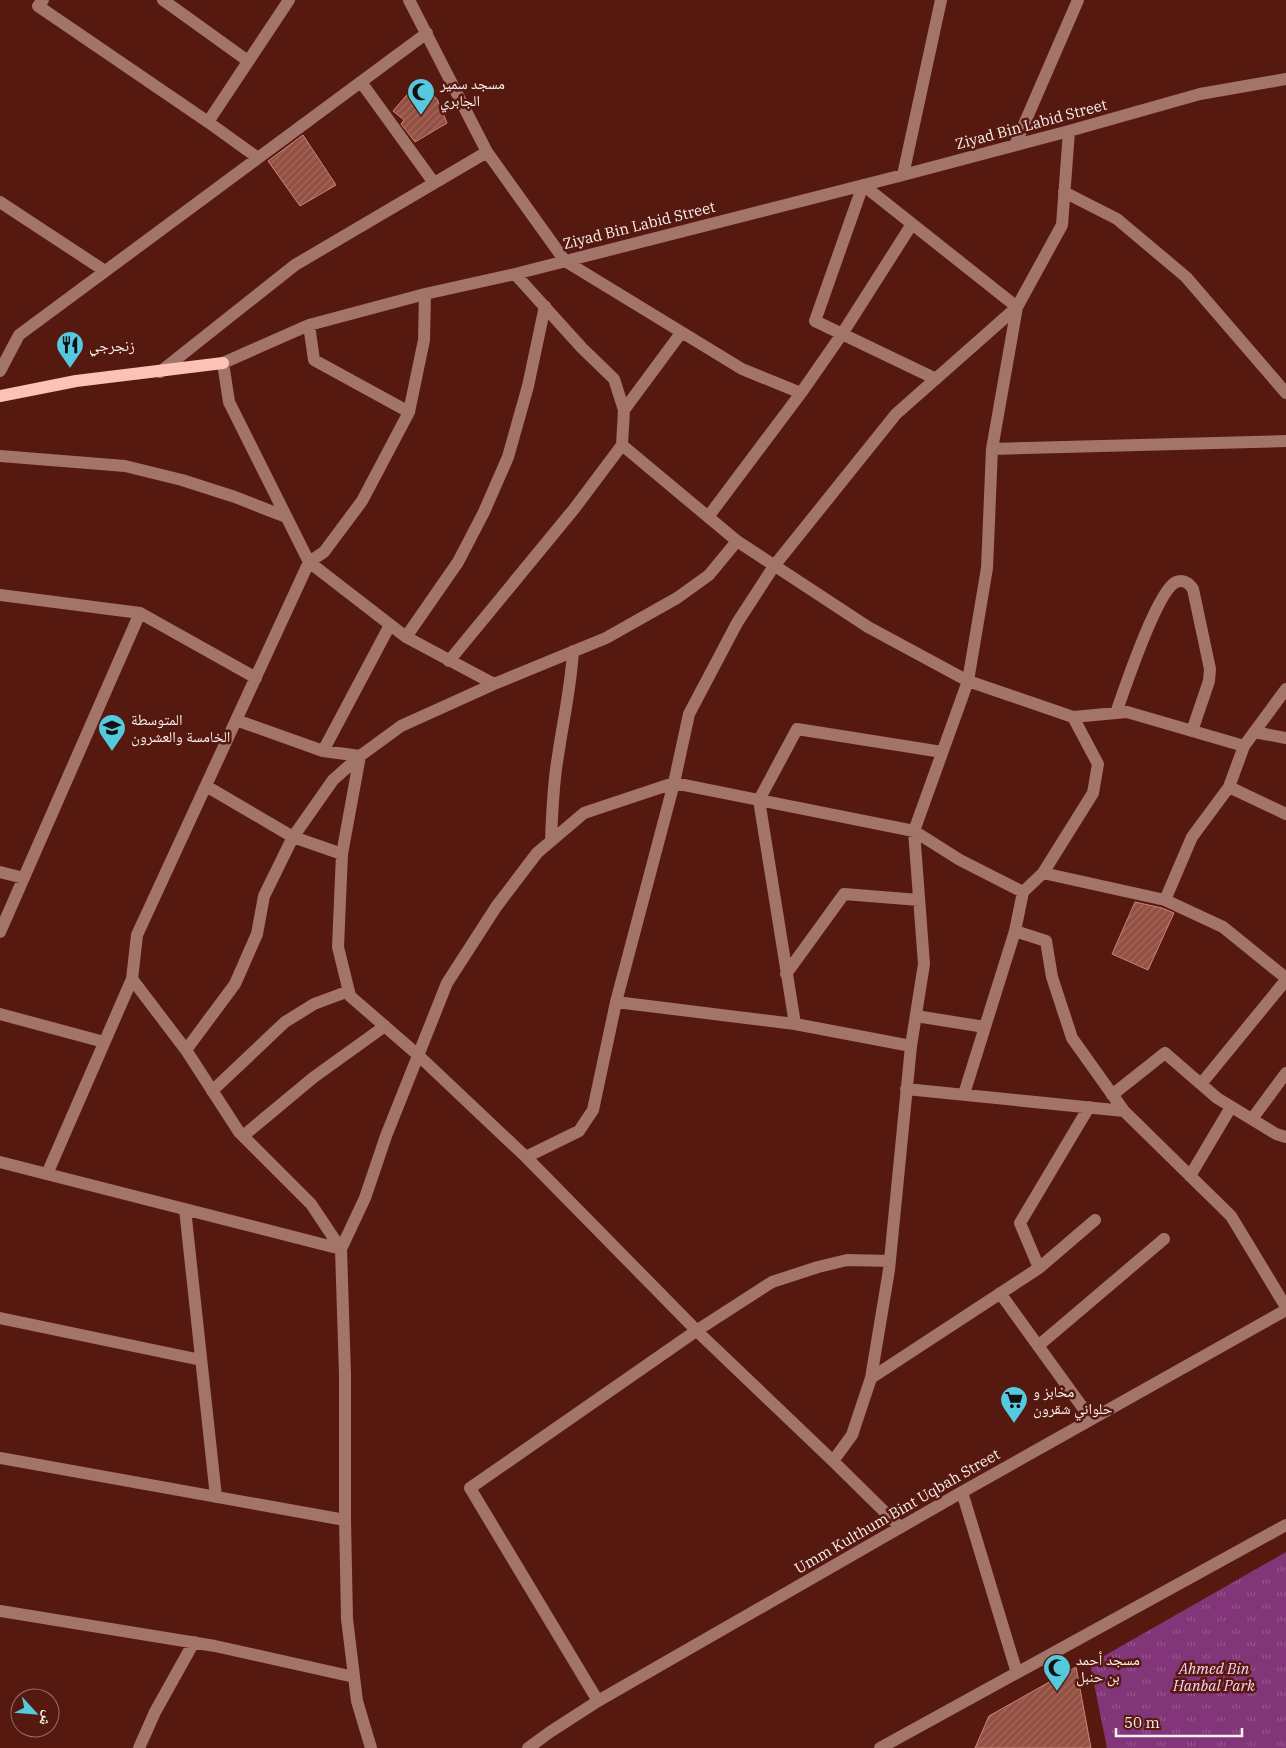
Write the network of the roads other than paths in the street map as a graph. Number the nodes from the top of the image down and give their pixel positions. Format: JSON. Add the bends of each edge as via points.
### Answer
{"nodes":[{"id":1,"x":43,"y":0,"type":"edge"},
{"id":2,"x":288,"y":0,"type":"edge"},
{"id":3,"x":410,"y":0,"type":"edge"},
{"id":4,"x":941,"y":0,"type":"edge"},
{"id":5,"x":1078,"y":0,"type":"edge"},
{"id":6,"x":170,"y":2,"type":"edge"},
{"id":7,"x":426,"y":33,"type":"junction"},
{"id":8,"x":248,"y":61,"type":"junction"},
{"id":9,"x":1286,"y":79,"type":"edge"},
{"id":10,"x":361,"y":82,"type":"junction"},
{"id":11,"x":208,"y":122,"type":"junction"},
{"id":12,"x":1070,"y":131,"type":"junction"},
{"id":13,"x":1016,"y":145,"type":"junction"},
{"id":14,"x":487,"y":152,"type":"junction"},
{"id":15,"x":258,"y":158,"type":"junction"},
{"id":16,"x":903,"y":175,"type":"junction"},
{"id":17,"x":434,"y":183,"type":"junction"},
{"id":18,"x":863,"y":185,"type":"junction"},
{"id":19,"x":1064,"y":192,"type":"junction"},
{"id":20,"x":0,"y":202,"type":"edge"},
{"id":21,"x":912,"y":224,"type":"junction"},
{"id":22,"x":565,"y":261,"type":"junction"},
{"id":23,"x":105,"y":271,"type":"junction"},
{"id":24,"x":515,"y":274,"type":"junction"},
{"id":25,"x":425,"y":294,"type":"junction"},
{"id":26,"x":545,"y":306,"type":"junction"},
{"id":27,"x":1017,"y":308,"type":"junction"},
{"id":28,"x":309,"y":325,"type":"junction"},
{"id":29,"x":681,"y":333,"type":"junction"},
{"id":30,"x":842,"y":334,"type":"junction"},
{"id":31,"x":223,"y":363,"type":"junction"},
{"id":32,"x":0,"y":371,"type":"edge"},
{"id":33,"x":160,"y":372,"type":"junction"},
{"id":34,"x":936,"y":379,"type":"junction"},
{"id":35,"x":800,"y":393,"type":"junction"},
{"id":36,"x":1286,"y":393,"type":"edge"},
{"id":37,"x":0,"y":396,"type":"edge"},
{"id":38,"x":624,"y":410,"type":"junction"},
{"id":39,"x":409,"y":412,"type":"junction"},
{"id":40,"x":1286,"y":441,"type":"edge"},
{"id":41,"x":622,"y":445,"type":"junction"},
{"id":42,"x":992,"y":449,"type":"junction"},
{"id":43,"x":0,"y":456,"type":"edge"},
{"id":44,"x":286,"y":517,"type":"junction"},
{"id":45,"x":708,"y":517,"type":"junction"},
{"id":46,"x":737,"y":541,"type":"junction"},
{"id":47,"x":309,"y":562,"type":"junction"},
{"id":48,"x":774,"y":566,"type":"junction"},
{"id":49,"x":0,"y":595,"type":"edge"},
{"id":50,"x":140,"y":613,"type":"junction"},
{"id":51,"x":390,"y":625,"type":"junction"},
{"id":52,"x":406,"y":637,"type":"junction"},
{"id":53,"x":573,"y":652,"type":"junction"},
{"id":54,"x":449,"y":661,"type":"junction"},
{"id":55,"x":256,"y":678,"type":"junction"},
{"id":56,"x":968,"y":681,"type":"junction"},
{"id":57,"x":494,"y":684,"type":"junction"},
{"id":58,"x":1286,"y":689,"type":"edge"},
{"id":59,"x":1116,"y":713,"type":"junction"},
{"id":60,"x":1073,"y":717,"type":"junction"},
{"id":61,"x":236,"y":720,"type":"junction"},
{"id":62,"x":1192,"y":731,"type":"junction"},
{"id":63,"x":1254,"y":732,"type":"junction"},
{"id":64,"x":1286,"y":738,"type":"edge"},
{"id":65,"x":1244,"y":746,"type":"junction"},
{"id":66,"x":323,"y":751,"type":"junction"},
{"id":67,"x":942,"y":752,"type":"junction"},
{"id":68,"x":360,"y":756,"type":"junction"},
{"id":69,"x":674,"y":783,"type":"junction"},
{"id":70,"x":206,"y":786,"type":"junction"},
{"id":71,"x":1229,"y":787,"type":"junction"},
{"id":72,"x":758,"y":800,"type":"junction"},
{"id":73,"x":1286,"y":814,"type":"edge"},
{"id":74,"x":914,"y":831,"type":"junction"},
{"id":75,"x":294,"y":837,"type":"junction"},
{"id":76,"x":551,"y":841,"type":"junction"},
{"id":77,"x":342,"y":854,"type":"junction"},
{"id":78,"x":0,"y":872,"type":"edge"},
{"id":79,"x":1043,"y":873,"type":"junction"},
{"id":80,"x":24,"y":878,"type":"junction"},
{"id":81,"x":1023,"y":892,"type":"junction"},
{"id":82,"x":919,"y":900,"type":"junction"},
{"id":83,"x":1165,"y":900,"type":"junction"},
{"id":84,"x":1015,"y":931,"type":"junction"},
{"id":85,"x":0,"y":932,"type":"edge"},
{"id":86,"x":786,"y":974,"type":"junction"},
{"id":87,"x":132,"y":979,"type":"junction"},
{"id":88,"x":1286,"y":979,"type":"edge"},
{"id":89,"x":349,"y":991,"type":"junction"},
{"id":90,"x":616,"y":1002,"type":"junction"},
{"id":91,"x":0,"y":1014,"type":"edge"},
{"id":92,"x":916,"y":1016,"type":"junction"},
{"id":93,"x":794,"y":1024,"type":"junction"},
{"id":94,"x":385,"y":1026,"type":"junction"},
{"id":95,"x":985,"y":1027,"type":"junction"},
{"id":96,"x":104,"y":1042,"type":"junction"},
{"id":97,"x":911,"y":1046,"type":"junction"},
{"id":98,"x":186,"y":1050,"type":"junction"},
{"id":99,"x":418,"y":1055,"type":"junction"},
{"id":100,"x":1286,"y":1073,"type":"edge"},
{"id":101,"x":1201,"y":1084,"type":"junction"},
{"id":102,"x":906,"y":1089,"type":"junction"},
{"id":103,"x":212,"y":1091,"type":"junction"},
{"id":104,"x":964,"y":1094,"type":"junction"},
{"id":105,"x":1112,"y":1095,"type":"junction"},
{"id":106,"x":1231,"y":1106,"type":"junction"},
{"id":107,"x":1089,"y":1107,"type":"junction"},
{"id":108,"x":1124,"y":1111,"type":"junction"},
{"id":109,"x":1252,"y":1119,"type":"junction"},
{"id":110,"x":243,"y":1136,"type":"junction"},
{"id":111,"x":1286,"y":1136,"type":"edge"},
{"id":112,"x":526,"y":1157,"type":"junction"},
{"id":113,"x":0,"y":1162,"type":"edge"},
{"id":114,"x":47,"y":1174,"type":"junction"},
{"id":115,"x":1190,"y":1176,"type":"junction"},
{"id":116,"x":185,"y":1209,"type":"junction"},
{"id":117,"x":1095,"y":1220,"type":"dead end"},
{"id":118,"x":1164,"y":1239,"type":"dead end"},
{"id":119,"x":342,"y":1248,"type":"junction"},
{"id":120,"x":890,"y":1261,"type":"junction"},
{"id":121,"x":1039,"y":1268,"type":"junction"},
{"id":122,"x":1000,"y":1293,"type":"junction"},
{"id":123,"x":1286,"y":1308,"type":"edge"},
{"id":124,"x":0,"y":1318,"type":"edge"},
{"id":125,"x":696,"y":1331,"type":"junction"},
{"id":126,"x":1038,"y":1346,"type":"junction"},
{"id":127,"x":201,"y":1360,"type":"junction"},
{"id":128,"x":871,"y":1378,"type":"junction"},
{"id":129,"x":1091,"y":1419,"type":"junction"},
{"id":130,"x":0,"y":1458,"type":"edge"},
{"id":131,"x":833,"y":1461,"type":"junction"},
{"id":132,"x":962,"y":1492,"type":"junction"},
{"id":133,"x":216,"y":1497,"type":"junction"},
{"id":134,"x":345,"y":1520,"type":"junction"},
{"id":135,"x":1286,"y":1525,"type":"edge"},
{"id":136,"x":900,"y":1528,"type":"junction"},
{"id":137,"x":0,"y":1611,"type":"edge"},
{"id":138,"x":194,"y":1642,"type":"junction"},
{"id":139,"x":1017,"y":1673,"type":"junction"},
{"id":140,"x":354,"y":1677,"type":"junction"},
{"id":141,"x":598,"y":1701,"type":"junction"},
{"id":142,"x":139,"y":1748,"type":"edge"},
{"id":143,"x":370,"y":1748,"type":"edge"},
{"id":144,"x":528,"y":1748,"type":"edge"},
{"id":145,"x":880,"y":1748,"type":"edge"}],
"edges":[{"from":1,"to":11,"type":"street","via":[[38,6]]},
{"from":2,"to":8,"type":"street"},
{"from":3,"to":7,"type":"street"},
{"from":4,"to":16,"type":"street"},
{"from":5,"to":13,"type":"street"},
{"from":6,"to":8,"type":"street"},
{"from":7,"to":10,"type":"street"},
{"from":7,"to":14,"type":"street"},
{"from":8,"to":11,"type":"street"},
{"from":9,"to":12,"type":"street","name":"Ziyad Bin Labid Street","via":[[1200,94]]},
{"from":10,"to":15,"type":"street"},
{"from":10,"to":17,"type":"street"},
{"from":11,"to":15,"type":"street"},
{"from":12,"to":13,"type":"street","name":"Ziyad Bin Labid Street"},
{"from":12,"to":19,"type":"street"},
{"from":13,"to":16,"type":"street","name":"Ziyad Bin Labid Street"},
{"from":14,"to":17,"type":"street"},
{"from":14,"to":22,"type":"street"},
{"from":15,"to":23,"type":"street"},
{"from":16,"to":18,"type":"street","name":"Ziyad Bin Labid Street"},
{"from":17,"to":33,"type":"street","via":[[295,265]]},
{"from":18,"to":21,"type":"street"},
{"from":18,"to":22,"type":"street","name":"Ziyad Bin Labid Street"},
{"from":18,"to":30,"type":"street","via":[[815,321]]},
{"from":19,"to":27,"type":"street","via":[[1062,225]]},
{"from":19,"to":36,"type":"street","via":[[1118,219],[1186,277]]},
{"from":20,"to":23,"type":"street"},
{"from":21,"to":27,"type":"street"},
{"from":21,"to":30,"type":"street"},
{"from":22,"to":24,"type":"street","name":"Ziyad Bin Labid Street"},
{"from":22,"to":29,"type":"street"},
{"from":23,"to":32,"type":"street","via":[[19,335]]},
{"from":24,"to":25,"type":"street","name":"Ziyad Bin Labid Street"},
{"from":24,"to":26,"type":"street"},
{"from":25,"to":28,"type":"street","name":"Ziyad Bin Labid Street"},
{"from":25,"to":39,"type":"street","via":[[424,340]]},
{"from":26,"to":38,"type":"street","via":[[614,379]]},
{"from":26,"to":52,"type":"street","via":[[528,386],[508,457],[458,562]]},
{"from":27,"to":34,"type":"street"},
{"from":27,"to":42,"type":"street"},
{"from":28,"to":31,"type":"street","name":"Ziyad Bin Labid Street"},
{"from":28,"to":39,"type":"street","via":[[314,360]]},
{"from":29,"to":35,"type":"street","via":[[742,370]]},
{"from":29,"to":38,"type":"street"},
{"from":30,"to":34,"type":"street"},
{"from":30,"to":35,"type":"street"},
{"from":31,"to":33,"type":"main road","name":"Ziyad Bin Labid Street"},
{"from":31,"to":44,"type":"street","via":[[229,402]]},
{"from":33,"to":37,"type":"main road","name":"Ziyad Bin Labid Street","via":[[76,381]]},
{"from":34,"to":48,"type":"street","via":[[896,414]]},
{"from":35,"to":45,"type":"street"},
{"from":38,"to":41,"type":"street"},
{"from":39,"to":47,"type":"street","via":[[362,501],[324,552]]},
{"from":40,"to":42,"type":"street"},
{"from":41,"to":45,"type":"street"},
{"from":41,"to":54,"type":"street","via":[[574,509]]},
{"from":42,"to":56,"type":"street","via":[[987,568]]},
{"from":43,"to":44,"type":"street","via":[[124,466],[235,496]]},
{"from":44,"to":47,"type":"street"},
{"from":45,"to":46,"type":"street"},
{"from":46,"to":48,"type":"street"},
{"from":46,"to":53,"type":"street","via":[[709,574],[677,598],[606,638]]},
{"from":47,"to":51,"type":"street"},
{"from":47,"to":55,"type":"street"},
{"from":48,"to":56,"type":"street","via":[[868,627]]},
{"from":48,"to":69,"type":"street","via":[[737,623],[689,714]]},
{"from":49,"to":50,"type":"street"},
{"from":50,"to":55,"type":"street"},
{"from":50,"to":80,"type":"street"},
{"from":51,"to":52,"type":"street"},
{"from":51,"to":66,"type":"street"},
{"from":52,"to":54,"type":"street"},
{"from":53,"to":57,"type":"street"},
{"from":53,"to":76,"type":"street","via":[[553,799]]},
{"from":54,"to":57,"type":"street"},
{"from":55,"to":61,"type":"street"},
{"from":56,"to":60,"type":"street"},
{"from":56,"to":67,"type":"street"},
{"from":57,"to":68,"type":"street","via":[[401,726]]},
{"from":58,"to":63,"type":"street"},
{"from":59,"to":60,"type":"street"},
{"from":59,"to":62,"type":"street","via":[[1127,712]]},
{"from":59,"to":62,"type":"street","via":[[1155,612],[1171,586],[1182,581],[1193,588],[1210,669]]},
{"from":60,"to":79,"type":"street","via":[[1098,764],[1093,793]]},
{"from":61,"to":66,"type":"street"},
{"from":61,"to":70,"type":"street"},
{"from":62,"to":65,"type":"street"},
{"from":63,"to":64,"type":"street"},
{"from":63,"to":65,"type":"street"},
{"from":65,"to":71,"type":"street"},
{"from":66,"to":68,"type":"street"},
{"from":67,"to":72,"type":"street","via":[[797,729]]},
{"from":67,"to":74,"type":"street"},
{"from":68,"to":75,"type":"street","via":[[332,780]]},
{"from":68,"to":77,"type":"street"},
{"from":69,"to":72,"type":"street"},
{"from":69,"to":76,"type":"street","via":[[584,813]]},
{"from":69,"to":90,"type":"street"},
{"from":70,"to":75,"type":"street"},
{"from":70,"to":87,"type":"street","via":[[137,935]]},
{"from":71,"to":73,"type":"street"},
{"from":71,"to":83,"type":"street","via":[[1192,837]]},
{"from":72,"to":74,"type":"street"},
{"from":72,"to":86,"type":"street"},
{"from":74,"to":81,"type":"street","via":[[960,860]]},
{"from":74,"to":82,"type":"street"},
{"from":75,"to":77,"type":"street"},
{"from":75,"to":98,"type":"street","via":[[264,896],[256,934],[235,984]]},
{"from":76,"to":99,"type":"street","via":[[537,853],[496,907],[447,983]]},
{"from":77,"to":89,"type":"street","via":[[338,947]]},
{"from":78,"to":80,"type":"street"},
{"from":79,"to":81,"type":"street"},
{"from":79,"to":83,"type":"street"},
{"from":80,"to":85,"type":"street"},
{"from":81,"to":84,"type":"street"},
{"from":82,"to":86,"type":"street","via":[[844,894]]},
{"from":82,"to":92,"type":"street","via":[[924,964]]},
{"from":83,"to":88,"type":"street","via":[[1223,927]]},
{"from":84,"to":95,"type":"street"},
{"from":84,"to":105,"type":"street","via":[[1046,941],[1052,978],[1072,1038]]},
{"from":86,"to":93,"type":"street"},
{"from":87,"to":96,"type":"street"},
{"from":87,"to":98,"type":"street"},
{"from":88,"to":101,"type":"street"},
{"from":89,"to":94,"type":"street","via":[[350,996]]},
{"from":89,"to":103,"type":"street","via":[[314,1004],[285,1022]]},
{"from":90,"to":93,"type":"street"},
{"from":90,"to":112,"type":"street","via":[[593,1110],[579,1131]]},
{"from":91,"to":96,"type":"street"},
{"from":92,"to":95,"type":"street"},
{"from":92,"to":97,"type":"street"},
{"from":93,"to":97,"type":"street"},
{"from":94,"to":99,"type":"street"},
{"from":94,"to":110,"type":"street","via":[[314,1077]]},
{"from":95,"to":104,"type":"street"},
{"from":96,"to":114,"type":"street"},
{"from":97,"to":102,"type":"street"},
{"from":98,"to":103,"type":"street"},
{"from":99,"to":112,"type":"street"},
{"from":99,"to":119,"type":"street","via":[[365,1198]]},
{"from":100,"to":109,"type":"street"},
{"from":101,"to":105,"type":"street","via":[[1165,1053]]},
{"from":101,"to":106,"type":"street"},
{"from":102,"to":104,"type":"street"},
{"from":102,"to":120,"type":"street"},
{"from":103,"to":110,"type":"street"},
{"from":104,"to":107,"type":"street"},
{"from":105,"to":108,"type":"street"},
{"from":106,"to":109,"type":"street"},
{"from":106,"to":115,"type":"street"},
{"from":107,"to":108,"type":"street"},
{"from":107,"to":121,"type":"street","via":[[1020,1223]]},
{"from":108,"to":115,"type":"street"},
{"from":109,"to":111,"type":"street","via":[[1276,1134]]},
{"from":110,"to":119,"type":"street","via":[[311,1204]]},
{"from":112,"to":125,"type":"street"},
{"from":113,"to":114,"type":"street"},
{"from":114,"to":116,"type":"street"},
{"from":115,"to":123,"type":"street","via":[[1231,1216]]},
{"from":116,"to":119,"type":"street"},
{"from":116,"to":127,"type":"street"},
{"from":117,"to":121,"type":"street"},
{"from":118,"to":126,"type":"street"},
{"from":119,"to":134,"type":"street"},
{"from":120,"to":125,"type":"street","via":[[847,1260],[772,1282]]},
{"from":120,"to":128,"type":"street"},
{"from":121,"to":122,"type":"street"},
{"from":122,"to":126,"type":"street"},
{"from":122,"to":128,"type":"street"},
{"from":123,"to":129,"type":"street","name":"Umm Kulthum Bint Uqbah Street"},
{"from":124,"to":127,"type":"street"},
{"from":125,"to":131,"type":"street"},
{"from":125,"to":141,"type":"street","via":[[470,1488]]},
{"from":126,"to":129,"type":"street"},
{"from":127,"to":133,"type":"street"},
{"from":128,"to":131,"type":"street","via":[[852,1435]]},
{"from":129,"to":132,"type":"street","name":"Umm Kulthum Bint Uqbah Street"},
{"from":130,"to":133,"type":"street"},
{"from":131,"to":136,"type":"street"},
{"from":132,"to":136,"type":"street","name":"Umm Kulthum Bint Uqbah Street"},
{"from":132,"to":139,"type":"street"},
{"from":133,"to":134,"type":"street"},
{"from":134,"to":140,"type":"street","via":[[347,1619]]},
{"from":135,"to":139,"type":"street"},
{"from":136,"to":141,"type":"street","name":"Umm Kulthum Bint Uqbah Street"},
{"from":137,"to":138,"type":"street"},
{"from":138,"to":140,"type":"street"},
{"from":138,"to":142,"type":"street"},
{"from":139,"to":145,"type":"street"},
{"from":140,"to":143,"type":"street"},
{"from":141,"to":144,"type":"street","name":"Umm Kulthum Bint Uqbah Street"}]}
